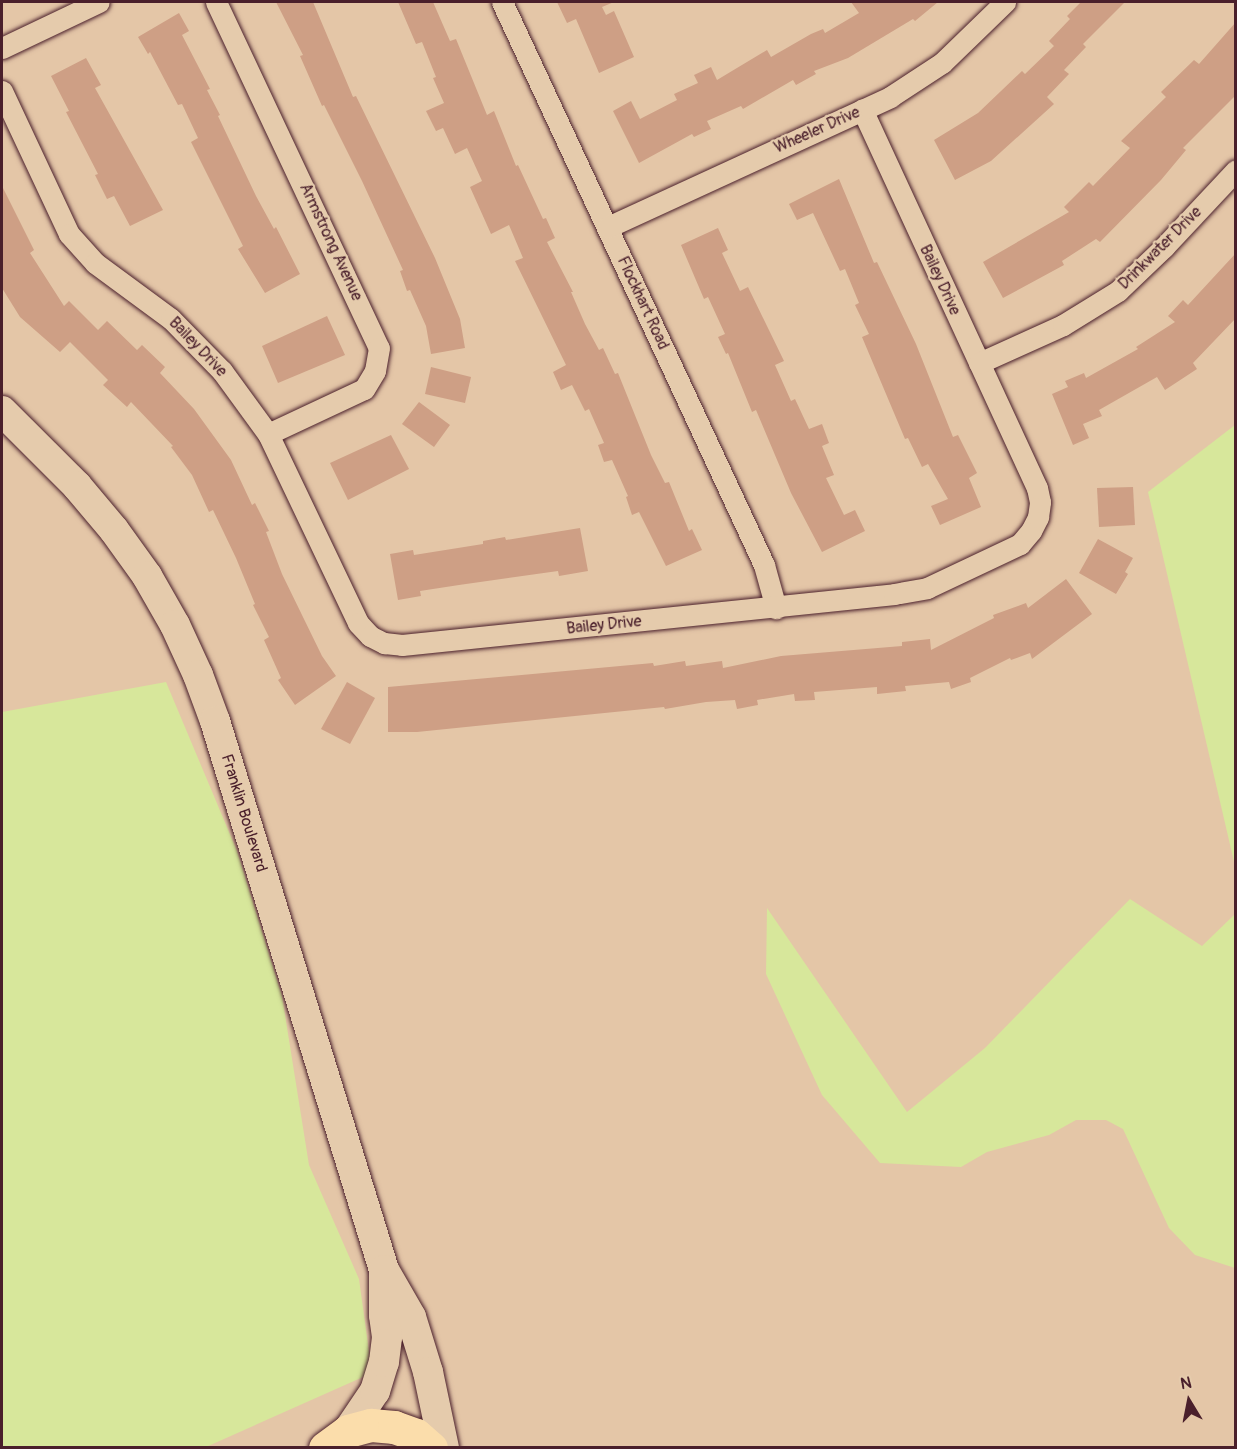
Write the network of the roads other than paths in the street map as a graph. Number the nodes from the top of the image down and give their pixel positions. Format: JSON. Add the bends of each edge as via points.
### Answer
{"nodes":[{"id":1,"x":99,"y":2,"type":"edge"},
{"id":2,"x":216,"y":2,"type":"edge"},
{"id":3,"x":502,"y":2,"type":"edge"},
{"id":4,"x":1005,"y":2,"type":"edge"},
{"id":5,"x":2,"y":48,"type":"edge"},
{"id":6,"x":2,"y":91,"type":"edge"},
{"id":7,"x":862,"y":110,"type":"junction"},
{"id":8,"x":1236,"y":170,"type":"edge"},
{"id":9,"x":608,"y":227,"type":"junction"},
{"id":10,"x":979,"y":363,"type":"junction"},
{"id":11,"x":2,"y":411,"type":"edge"},
{"id":12,"x":268,"y":434,"type":"junction"},
{"id":13,"x":776,"y":608,"type":"junction"},
{"id":14,"x":384,"y":1270,"type":"junction"},
{"id":15,"x":337,"y":1438,"type":"edge"},
{"id":16,"x":300,"y":1448,"type":"edge"},
{"id":17,"x":431,"y":1448,"type":"edge"},
{"id":18,"x":444,"y":1448,"type":"edge"}],
"edges":[{"from":1,"to":5,"type":"street"},
{"from":2,"to":12,"type":"street","name":"Armstrong Avenue","via":[[379,348],[375,371],[364,389]]},
{"from":3,"to":9,"type":"street","name":"Flockhart Road"},
{"from":4,"to":7,"type":"street","name":"Wheeler Drive","via":[[919,81]]},
{"from":6,"to":12,"type":"street","name":"Bailey Drive","via":[[69,234],[95,263],[186,332],[222,371]]},
{"from":7,"to":9,"type":"street","name":"Wheeler Drive"},
{"from":7,"to":10,"type":"street","name":"Bailey Drive"},
{"from":8,"to":10,"type":"street","name":"Drinkwater Drive","via":[[1118,291],[1063,325]]},
{"from":9,"to":13,"type":"street","name":"Flockhart Road","via":[[764,565]]},
{"from":10,"to":13,"type":"street","name":"Bailey Drive","via":[[1037,488],[1038,517],[1031,531],[1020,544],[927,588]]},
{"from":11,"to":14,"type":"main road","name":"Franklin Boulevard","via":[[77,486],[114,530],[147,576],[198,675]]},
{"from":12,"to":13,"type":"street","name":"Bailey Drive","via":[[358,623],[384,643],[402,645]]},
{"from":14,"to":15,"type":"main road","name":"Franklin Boulevard","via":[[384,1362],[375,1391]]},
{"from":14,"to":18,"type":"main road","name":"Franklin Boulevard","via":[[411,1317],[428,1372]]},
{"from":15,"to":16,"type":"main road"},
{"from":15,"to":17,"type":"main road","via":[[371,1425],[394,1427],[416,1435]]}]}
